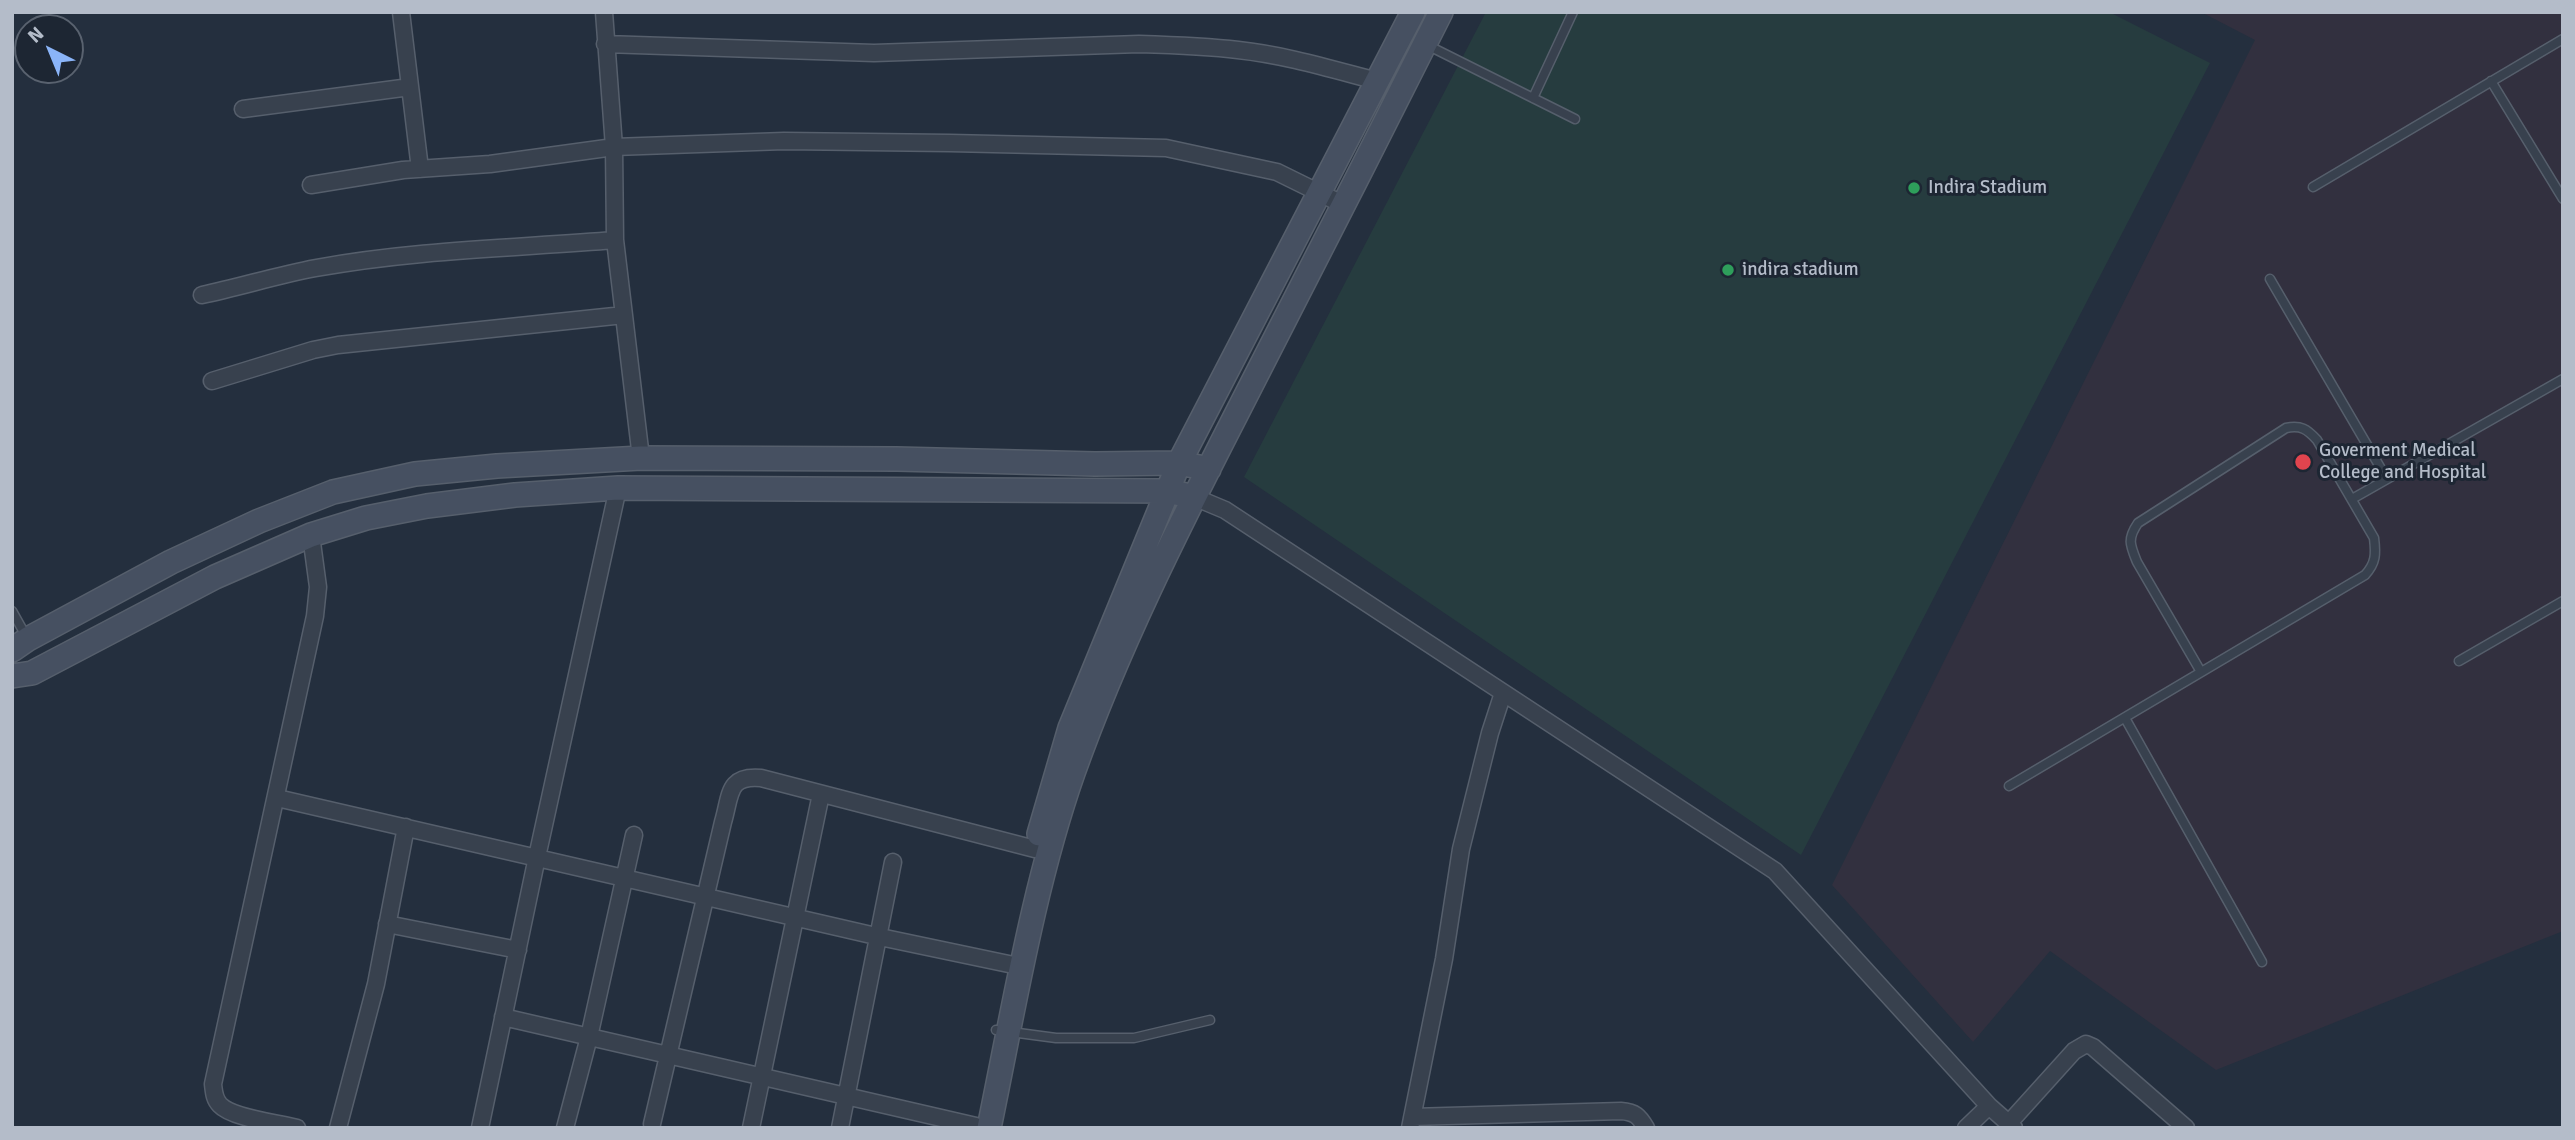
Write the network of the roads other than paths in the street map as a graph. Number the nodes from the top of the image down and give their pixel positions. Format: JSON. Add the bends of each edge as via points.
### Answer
{"nodes":[{"id":1,"x":401,"y":12,"type":"edge"},
{"id":2,"x":604,"y":12,"type":"edge"},
{"id":3,"x":1413,"y":12,"type":"edge"},
{"id":4,"x":1441,"y":12,"type":"edge"},
{"id":5,"x":1573,"y":12,"type":"edge"},
{"id":6,"x":1402,"y":33,"type":"junction"},
{"id":7,"x":2563,"y":39,"type":"edge"},
{"id":8,"x":605,"y":44,"type":"junction"},
{"id":9,"x":1426,"y":44,"type":"junction"},
{"id":10,"x":1377,"y":80,"type":"junction"},
{"id":11,"x":2491,"y":81,"type":"junction"},
{"id":12,"x":410,"y":87,"type":"junction"},
{"id":13,"x":1534,"y":98,"type":"junction"},
{"id":14,"x":243,"y":109,"type":"dead end"},
{"id":15,"x":1574,"y":118,"type":"dead end"},
{"id":16,"x":614,"y":147,"type":"junction"},
{"id":17,"x":420,"y":169,"type":"junction"},
{"id":18,"x":312,"y":185,"type":"dead end"},
{"id":19,"x":2313,"y":187,"type":"dead end"},
{"id":20,"x":1319,"y":192,"type":"junction"},
{"id":21,"x":2563,"y":199,"type":"edge"},
{"id":22,"x":1343,"y":205,"type":"junction"},
{"id":23,"x":615,"y":240,"type":"junction"},
{"id":24,"x":2270,"y":279,"type":"dead end"},
{"id":25,"x":202,"y":295,"type":"dead end"},
{"id":26,"x":624,"y":315,"type":"junction"},
{"id":27,"x":2563,"y":379,"type":"edge"},
{"id":28,"x":212,"y":381,"type":"dead end"},
{"id":29,"x":640,"y":458,"type":"junction"},
{"id":30,"x":1179,"y":463,"type":"junction"},
{"id":31,"x":1209,"y":469,"type":"junction"},
{"id":32,"x":2387,"y":479,"type":"junction"},
{"id":33,"x":618,"y":488,"type":"junction"},
{"id":34,"x":1168,"y":491,"type":"junction"},
{"id":35,"x":1194,"y":497,"type":"junction"},
{"id":36,"x":2352,"y":499,"type":"junction"},
{"id":37,"x":311,"y":535,"type":"junction"},
{"id":38,"x":2563,"y":601,"type":"edge"},
{"id":39,"x":12,"y":611,"type":"edge"},
{"id":40,"x":20,"y":644,"type":"edge"},
{"id":41,"x":2459,"y":661,"type":"dead end"},
{"id":42,"x":2201,"y":672,"type":"junction"},
{"id":43,"x":12,"y":676,"type":"edge"},
{"id":44,"x":1503,"y":693,"type":"junction"},
{"id":45,"x":2125,"y":718,"type":"junction"},
{"id":46,"x":2009,"y":786,"type":"dead end"},
{"id":47,"x":821,"y":794,"type":"junction"},
{"id":48,"x":277,"y":797,"type":"junction"},
{"id":49,"x":405,"y":827,"type":"junction"},
{"id":50,"x":634,"y":835,"type":"dead end"},
{"id":51,"x":1035,"y":849,"type":"junction"},
{"id":52,"x":537,"y":857,"type":"junction"},
{"id":53,"x":893,"y":862,"type":"dead end"},
{"id":54,"x":625,"y":878,"type":"junction"},
{"id":55,"x":704,"y":896,"type":"junction"},
{"id":56,"x":796,"y":917,"type":"junction"},
{"id":57,"x":387,"y":924,"type":"junction"},
{"id":58,"x":880,"y":937,"type":"junction"},
{"id":59,"x":518,"y":950,"type":"junction"},
{"id":60,"x":2262,"y":962,"type":"dead end"},
{"id":61,"x":1016,"y":965,"type":"junction"},
{"id":62,"x":503,"y":1017,"type":"junction"},
{"id":63,"x":1210,"y":1020,"type":"dead end"},
{"id":64,"x":1002,"y":1031,"type":"junction"},
{"id":65,"x":589,"y":1037,"type":"junction"},
{"id":66,"x":667,"y":1055,"type":"junction"},
{"id":67,"x":763,"y":1077,"type":"junction"},
{"id":68,"x":848,"y":1097,"type":"junction"},
{"id":69,"x":1989,"y":1106,"type":"junction"},
{"id":70,"x":1411,"y":1122,"type":"edge"},
{"id":71,"x":652,"y":1124,"type":"dead end"},
{"id":72,"x":2011,"y":1126,"type":"edge"},
{"id":73,"x":980,"y":1127,"type":"edge"},
{"id":74,"x":297,"y":1128,"type":"edge"},
{"id":75,"x":338,"y":1128,"type":"edge"},
{"id":76,"x":480,"y":1128,"type":"edge"},
{"id":77,"x":565,"y":1128,"type":"edge"},
{"id":78,"x":751,"y":1128,"type":"edge"},
{"id":79,"x":840,"y":1128,"type":"edge"},
{"id":80,"x":1646,"y":1128,"type":"edge"},
{"id":81,"x":1966,"y":1128,"type":"edge"},
{"id":82,"x":2186,"y":1128,"type":"edge"}],
"edges":[{"from":1,"to":12,"type":"street"},
{"from":2,"to":8,"type":"street"},
{"from":3,"to":6,"type":"street"},
{"from":4,"to":9,"type":"street"},
{"from":5,"to":13,"type":"lane"},
{"from":6,"to":9,"type":"lane"},
{"from":6,"to":10,"type":"street"},
{"from":7,"to":11,"type":"lane"},
{"from":8,"to":10,"type":"street","via":[[874,53],[1139,44],[1239,50]]},
{"from":8,"to":16,"type":"street"},
{"from":9,"to":13,"type":"lane"},
{"from":9,"to":22,"type":"street"},
{"from":10,"to":20,"type":"street"},
{"from":11,"to":19,"type":"lane"},
{"from":11,"to":21,"type":"lane"},
{"from":12,"to":14,"type":"street"},
{"from":12,"to":17,"type":"street"},
{"from":13,"to":15,"type":"lane"},
{"from":16,"to":17,"type":"street"},
{"from":16,"to":20,"type":"street","via":[[798,141],[1166,148],[1277,172]]},
{"from":16,"to":23,"type":"street"},
{"from":17,"to":18,"type":"street"},
{"from":20,"to":22,"type":"street"},
{"from":20,"to":30,"type":"street"},
{"from":22,"to":31,"type":"street"},
{"from":23,"to":25,"type":"street","via":[[345,264]]},
{"from":23,"to":26,"type":"street"},
{"from":24,"to":32,"type":"lane"},
{"from":26,"to":28,"type":"street","via":[[338,345]]},
{"from":26,"to":29,"type":"street"},
{"from":27,"to":32,"type":"lane"},
{"from":29,"to":30,"type":"street"},
{"from":29,"to":40,"type":"street","via":[[415,474],[333,492],[171,562]]},
{"from":30,"to":31,"type":"street"},
{"from":30,"to":34,"type":"street"},
{"from":31,"to":35,"type":"street"},
{"from":32,"to":36,"type":"lane"},
{"from":33,"to":34,"type":"street"},
{"from":33,"to":37,"type":"street","via":[[427,506]]},
{"from":33,"to":52,"type":"street"},
{"from":34,"to":35,"type":"street"},
{"from":34,"to":51,"type":"street","via":[[1070,728]]},
{"from":35,"to":44,"type":"street","via":[[1225,510]]},
{"from":35,"to":61,"type":"street","via":[[1136,619],[1074,772]]},
{"from":36,"to":42,"type":"lane","via":[[2374,538],[2373,566]]},
{"from":36,"to":42,"type":"lane","via":[[2316,440],[2297,426],[2286,428],[2138,523],[2131,533],[2137,562]]},
{"from":37,"to":43,"type":"street","via":[[215,577],[32,673]]},
{"from":37,"to":48,"type":"street","via":[[318,587],[315,616]]},
{"from":38,"to":41,"type":"lane"},
{"from":39,"to":40,"type":"lane"},
{"from":42,"to":45,"type":"lane"},
{"from":44,"to":69,"type":"street","via":[[1775,871]]},
{"from":44,"to":70,"type":"street","via":[[1461,849]]},
{"from":45,"to":46,"type":"lane"},
{"from":45,"to":60,"type":"lane"},
{"from":47,"to":51,"type":"street"},
{"from":47,"to":55,"type":"street","via":[[761,778],[738,780]]},
{"from":47,"to":56,"type":"street"},
{"from":48,"to":49,"type":"street"},
{"from":48,"to":74,"type":"street","via":[[213,1084],[221,1107]]},
{"from":49,"to":52,"type":"street"},
{"from":49,"to":57,"type":"street"},
{"from":50,"to":54,"type":"street"},
{"from":51,"to":61,"type":"street"},
{"from":52,"to":54,"type":"street"},
{"from":52,"to":59,"type":"street"},
{"from":53,"to":58,"type":"street"},
{"from":54,"to":55,"type":"street"},
{"from":54,"to":65,"type":"street"},
{"from":55,"to":56,"type":"street"},
{"from":55,"to":66,"type":"street"},
{"from":56,"to":58,"type":"street"},
{"from":56,"to":67,"type":"street"},
{"from":57,"to":59,"type":"street"},
{"from":57,"to":75,"type":"street"},
{"from":58,"to":61,"type":"street"},
{"from":58,"to":68,"type":"street"},
{"from":59,"to":62,"type":"street"},
{"from":61,"to":64,"type":"street"},
{"from":62,"to":65,"type":"street"},
{"from":62,"to":76,"type":"street"},
{"from":63,"to":64,"type":"lane","via":[[1134,1038],[1056,1038]]},
{"from":64,"to":73,"type":"street"},
{"from":65,"to":66,"type":"street"},
{"from":65,"to":77,"type":"street"},
{"from":66,"to":67,"type":"street"},
{"from":66,"to":71,"type":"street"},
{"from":67,"to":68,"type":"street"},
{"from":67,"to":78,"type":"street"},
{"from":68,"to":73,"type":"street"},
{"from":68,"to":79,"type":"street"},
{"from":69,"to":72,"type":"street"},
{"from":69,"to":81,"type":"street"},
{"from":70,"to":80,"type":"street","via":[[1631,1111]]},
{"from":72,"to":82,"type":"street","via":[[2074,1051],[2086,1044]]}]}
